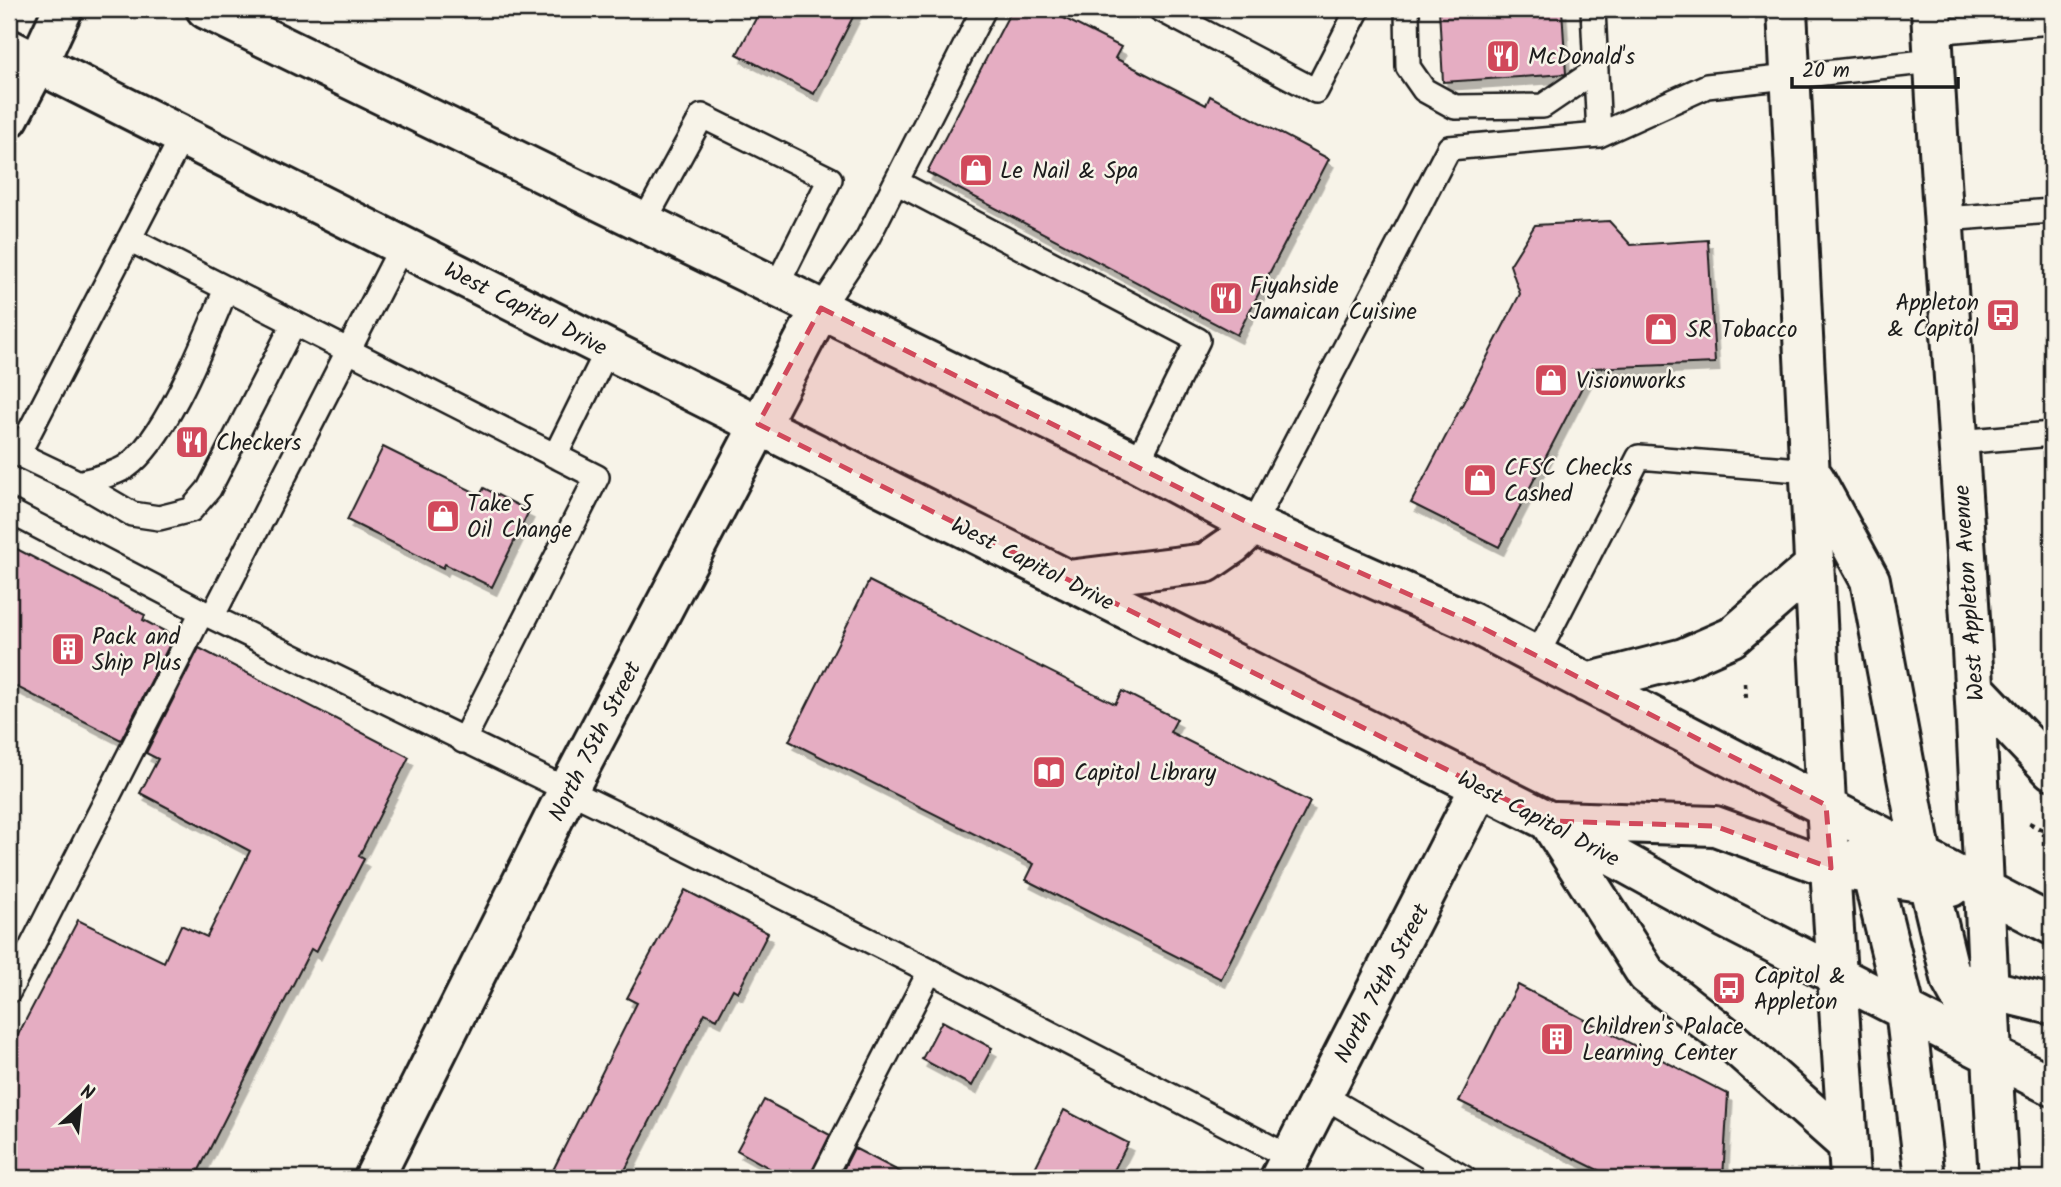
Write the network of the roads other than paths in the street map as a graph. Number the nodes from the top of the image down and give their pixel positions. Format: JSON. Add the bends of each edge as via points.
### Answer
{"nodes":[{"id":1,"x":38,"y":9,"type":"edge"},
{"id":2,"x":62,"y":9,"type":"edge"},
{"id":3,"x":206,"y":9,"type":"edge"},
{"id":4,"x":984,"y":9,"type":"edge"},
{"id":5,"x":1160,"y":9,"type":"edge"},
{"id":6,"x":1358,"y":9,"type":"edge"},
{"id":7,"x":1407,"y":9,"type":"edge"},
{"id":8,"x":1593,"y":9,"type":"edge"},
{"id":9,"x":1787,"y":9,"type":"edge"},
{"id":10,"x":2052,"y":22,"type":"edge"},
{"id":11,"x":1932,"y":34,"type":"edge"},
{"id":12,"x":24,"y":56,"type":"edge"},
{"id":13,"x":1596,"y":70,"type":"junction"},
{"id":14,"x":1789,"y":75,"type":"junction"},
{"id":15,"x":9,"y":118,"type":"edge"},
{"id":16,"x":183,"y":135,"type":"junction"},
{"id":17,"x":1599,"y":135,"type":"junction"},
{"id":18,"x":896,"y":181,"type":"junction"},
{"id":19,"x":2052,"y":211,"type":"edge"},
{"id":20,"x":1944,"y":219,"type":"junction"},
{"id":21,"x":644,"y":222,"type":"junction"},
{"id":22,"x":129,"y":239,"type":"junction"},
{"id":23,"x":402,"y":246,"type":"junction"},
{"id":24,"x":776,"y":287,"type":"junction"},
{"id":25,"x":226,"y":289,"type":"junction"},
{"id":26,"x":821,"y":308,"type":"junction"},
{"id":27,"x":294,"y":323,"type":"junction"},
{"id":28,"x":608,"y":349,"type":"junction"},
{"id":29,"x":349,"y":351,"type":"junction"},
{"id":30,"x":758,"y":424,"type":"junction"},
{"id":31,"x":2052,"y":434,"type":"edge"},
{"id":32,"x":1958,"y":442,"type":"junction"},
{"id":33,"x":13,"y":452,"type":"edge"},
{"id":34,"x":555,"y":456,"type":"junction"},
{"id":35,"x":1137,"y":463,"type":"junction"},
{"id":36,"x":1811,"y":471,"type":"junction"},
{"id":37,"x":79,"y":484,"type":"junction"},
{"id":38,"x":9,"y":511,"type":"edge"},
{"id":39,"x":1253,"y":525,"type":"junction"},
{"id":40,"x":1815,"y":565,"type":"junction"},
{"id":41,"x":1068,"y":580,"type":"junction"},
{"id":42,"x":207,"y":614,"type":"junction"},
{"id":43,"x":1536,"y":657,"type":"junction"},
{"id":44,"x":1587,"y":682,"type":"junction"},
{"id":45,"x":1974,"y":688,"type":"junction"},
{"id":46,"x":463,"y":741,"type":"junction"},
{"id":47,"x":2052,"y":771,"type":"edge"},
{"id":48,"x":1480,"y":787,"type":"junction"},
{"id":49,"x":568,"y":790,"type":"junction"},
{"id":50,"x":1826,"y":805,"type":"junction"},
{"id":51,"x":1549,"y":821,"type":"junction"},
{"id":52,"x":1831,"y":868,"type":"junction"},
{"id":53,"x":1925,"y":871,"type":"junction"},
{"id":54,"x":1872,"y":874,"type":"junction"},
{"id":55,"x":1985,"y":891,"type":"junction"},
{"id":56,"x":2052,"y":925,"type":"edge"},
{"id":57,"x":930,"y":971,"type":"junction"},
{"id":58,"x":1835,"y":972,"type":"junction"},
{"id":59,"x":1969,"y":984,"type":"junction"},
{"id":60,"x":9,"y":991,"type":"edge"},
{"id":61,"x":1900,"y":991,"type":"junction"},
{"id":62,"x":2052,"y":1004,"type":"edge"},
{"id":63,"x":1991,"y":1054,"type":"junction"},
{"id":64,"x":2052,"y":1086,"type":"edge"},
{"id":65,"x":1322,"y":1094,"type":"junction"},
{"id":66,"x":1849,"y":1161,"type":"edge"},
{"id":67,"x":1285,"y":1168,"type":"edge"},
{"id":68,"x":374,"y":1178,"type":"edge"},
{"id":69,"x":823,"y":1178,"type":"edge"},
{"id":70,"x":1464,"y":1178,"type":"edge"},
{"id":71,"x":1925,"y":1178,"type":"edge"},
{"id":72,"x":1999,"y":1178,"type":"edge"}],
"edges":[{"from":1,"to":12,"type":"main road"},
{"from":2,"to":12,"type":"main road"},
{"from":3,"to":21,"type":"main road"},
{"from":4,"to":18,"type":"lane"},
{"from":5,"to":6,"type":"lane","via":[[1316,91]]},
{"from":7,"to":13,"type":"lane","via":[[1408,66],[1424,90],[1455,107],[1543,106]]},
{"from":8,"to":13,"type":"lane"},
{"from":9,"to":14,"type":"main road"},
{"from":10,"to":11,"type":"lane"},
{"from":11,"to":14,"type":"lane"},
{"from":11,"to":20,"type":"main road","name":"West Appleton Avenue"},
{"from":12,"to":15,"type":"main road"},
{"from":12,"to":16,"type":"main road","name":"West Capitol Drive"},
{"from":13,"to":17,"type":"lane"},
{"from":14,"to":17,"type":"lane","via":[[1707,86]]},
{"from":14,"to":36,"type":"main road"},
{"from":16,"to":22,"type":"lane"},
{"from":16,"to":23,"type":"main road","name":"West Capitol Drive"},
{"from":17,"to":39,"type":"lane","via":[[1449,148]]},
{"from":18,"to":26,"type":"lane","via":[[867,239]]},
{"from":18,"to":35,"type":"lane","via":[[1198,340]]},
{"from":19,"to":20,"type":"lane"},
{"from":20,"to":32,"type":"main road","name":"West Appleton Avenue"},
{"from":21,"to":24,"type":"main road"},
{"from":21,"to":24,"type":"lane","via":[[702,116],[830,179]]},
{"from":22,"to":25,"type":"lane"},
{"from":22,"to":33,"type":"lane"},
{"from":23,"to":28,"type":"main road","name":"West Capitol Drive"},
{"from":23,"to":29,"type":"lane"},
{"from":24,"to":26,"type":"main road"},
{"from":25,"to":27,"type":"lane"},
{"from":25,"to":37,"type":"lane","via":[[153,440],[125,468]]},
{"from":26,"to":30,"type":"main road","name":"North 75th Street"},
{"from":26,"to":35,"type":"main road"},
{"from":27,"to":29,"type":"lane"},
{"from":27,"to":37,"type":"lane","via":[[209,489],[191,510],[159,518],[132,514]]},
{"from":28,"to":30,"type":"main road","name":"West Capitol Drive"},
{"from":28,"to":34,"type":"lane"},
{"from":29,"to":34,"type":"lane"},
{"from":29,"to":42,"type":"lane"},
{"from":30,"to":41,"type":"main road","name":"West Capitol Drive"},
{"from":30,"to":49,"type":"main road","name":"North 75th Street"},
{"from":31,"to":32,"type":"lane"},
{"from":32,"to":45,"type":"main road","name":"West Appleton Avenue"},
{"from":33,"to":37,"type":"lane"},
{"from":34,"to":46,"type":"lane","via":[[597,477]]},
{"from":35,"to":39,"type":"main road"},
{"from":36,"to":40,"type":"main road"},
{"from":36,"to":43,"type":"lane","via":[[1639,457]]},
{"from":36,"to":53,"type":"main road","via":[[1870,580]]},
{"from":38,"to":42,"type":"lane"},
{"from":39,"to":41,"type":"main road","via":[[1206,563]]},
{"from":39,"to":43,"type":"main road","via":[[1471,622]]},
{"from":40,"to":44,"type":"main road","via":[[1732,636],[1684,658]]},
{"from":40,"to":50,"type":"main road"},
{"from":41,"to":48,"type":"main road","name":"West Capitol Drive"},
{"from":42,"to":46,"type":"lane"},
{"from":42,"to":60,"type":"lane"},
{"from":43,"to":44,"type":"main road"},
{"from":44,"to":50,"type":"main road"},
{"from":45,"to":47,"type":"main road"},
{"from":45,"to":55,"type":"main road","name":"West Appleton Avenue"},
{"from":46,"to":49,"type":"lane"},
{"from":48,"to":51,"type":"main road","name":"West Capitol Drive"},
{"from":48,"to":65,"type":"main road","name":"North 74th Street"},
{"from":49,"to":57,"type":"lane"},
{"from":49,"to":68,"type":"main road","name":"North 75th Street"},
{"from":50,"to":52,"type":"main road"},
{"from":50,"to":53,"type":"main road"},
{"from":50,"to":54,"type":"main road"},
{"from":51,"to":52,"type":"main road","via":[[1715,826]]},
{"from":51,"to":58,"type":"main road","name":"West Capitol Drive","via":[[1727,919]]},
{"from":51,"to":66,"type":"main road","via":[[1647,975],[1729,1039]]},
{"from":52,"to":54,"type":"main road"},
{"from":52,"to":58,"type":"main road"},
{"from":53,"to":54,"type":"main road"},
{"from":53,"to":55,"type":"main road"},
{"from":53,"to":59,"type":"main road"},
{"from":54,"to":61,"type":"main road"},
{"from":55,"to":56,"type":"main road"},
{"from":55,"to":59,"type":"main road","name":"West Appleton Avenue"},
{"from":57,"to":67,"type":"lane"},
{"from":57,"to":69,"type":"lane"},
{"from":58,"to":61,"type":"main road","name":"West Capitol Drive"},
{"from":58,"to":66,"type":"main road"},
{"from":59,"to":61,"type":"main road"},
{"from":59,"to":62,"type":"main road"},
{"from":59,"to":63,"type":"main road"},
{"from":61,"to":63,"type":"main road","name":"West Capitol Drive"},
{"from":61,"to":71,"type":"main road"},
{"from":63,"to":64,"type":"main road","name":"West Capitol Drive"},
{"from":63,"to":72,"type":"main road"},
{"from":65,"to":67,"type":"main road","name":"North 74th Street"},
{"from":65,"to":70,"type":"lane"}]}
